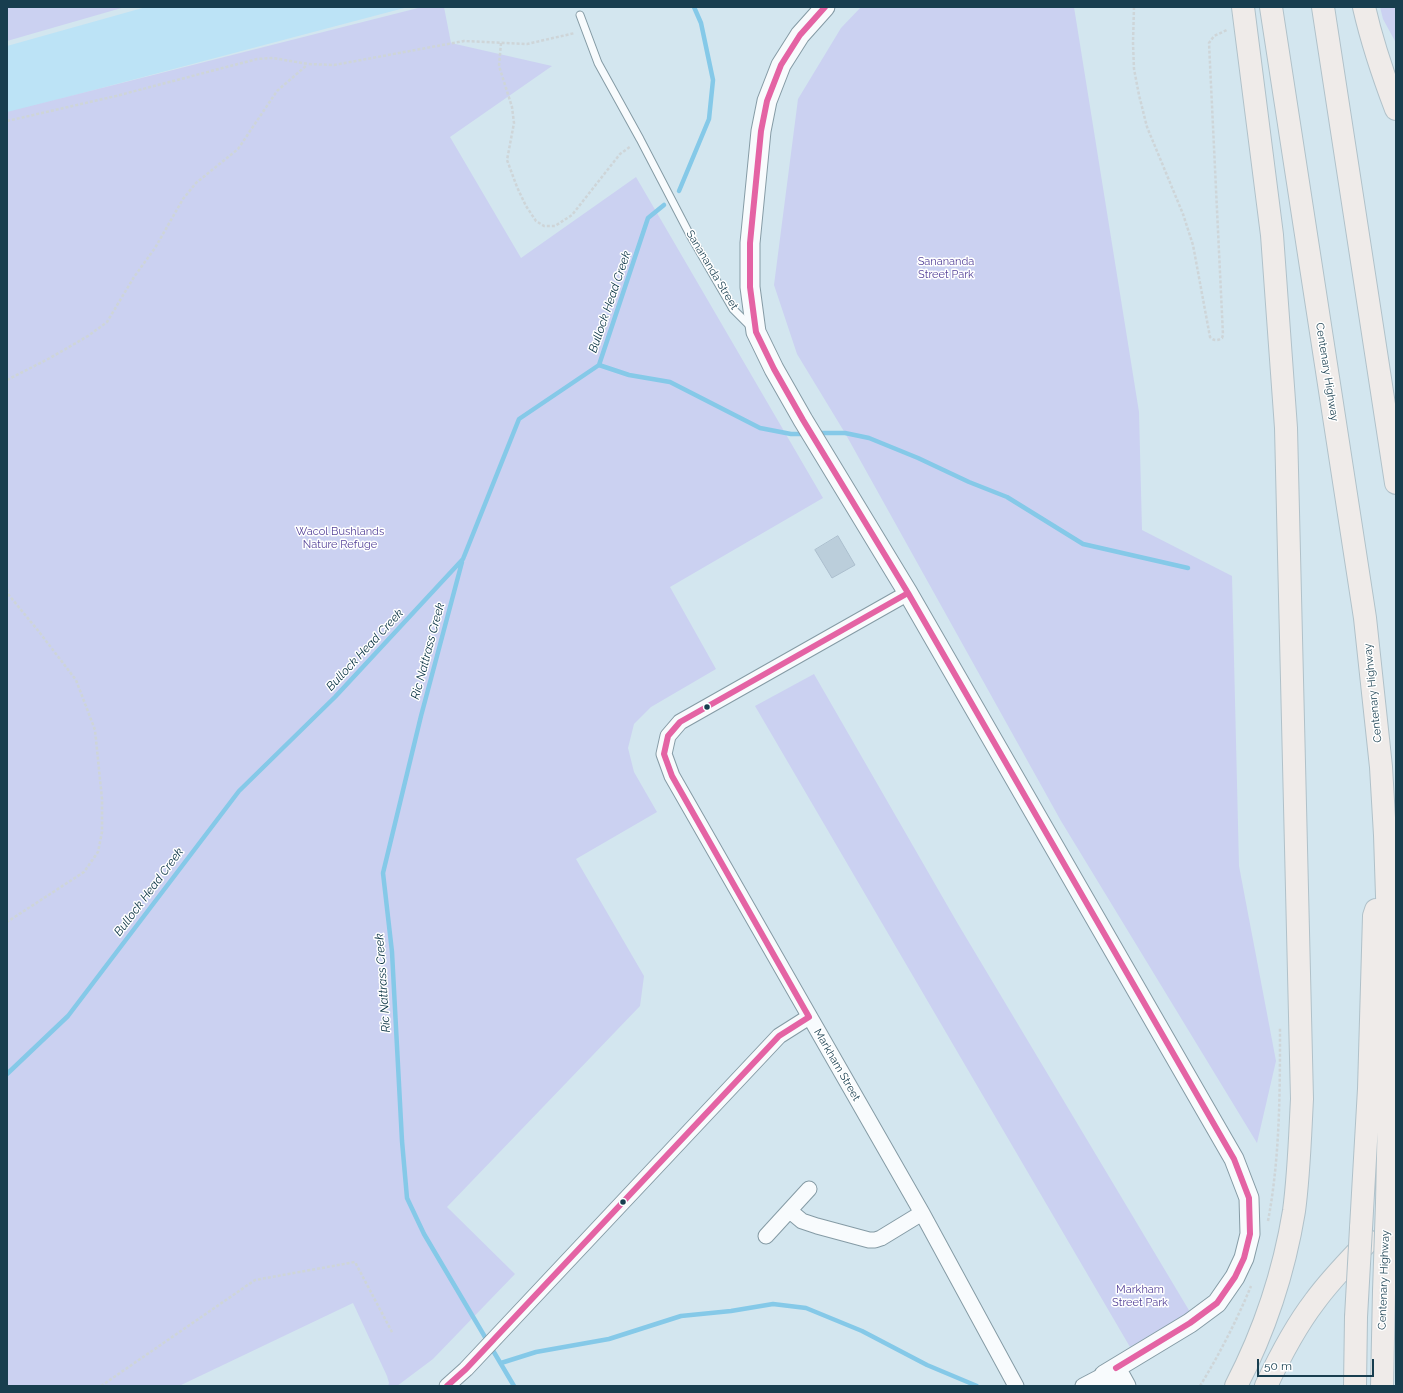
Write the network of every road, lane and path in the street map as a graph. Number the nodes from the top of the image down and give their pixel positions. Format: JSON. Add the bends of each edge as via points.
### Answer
{"nodes":[{"id":1,"x":824,"y":7,"type":"edge"},
{"id":2,"x":1134,"y":7,"type":"edge"},
{"id":3,"x":1243,"y":7,"type":"edge"},
{"id":4,"x":1271,"y":7,"type":"edge"},
{"id":5,"x":1323,"y":7,"type":"edge"},
{"id":6,"x":1364,"y":7,"type":"edge"},
{"id":7,"x":580,"y":15,"type":"dead end"},
{"id":8,"x":1226,"y":23,"type":"dead end"},
{"id":9,"x":586,"y":30,"type":"junction"},
{"id":10,"x":501,"y":43,"type":"junction"},
{"id":11,"x":308,"y":64,"type":"junction"},
{"id":12,"x":1396,"y":109,"type":"edge"},
{"id":13,"x":7,"y":121,"type":"edge"},
{"id":14,"x":640,"y":139,"type":"junction"},
{"id":15,"x":756,"y":332,"type":"junction"},
{"id":16,"x":7,"y":380,"type":"edge"},
{"id":17,"x":1396,"y":483,"type":"edge"},
{"id":18,"x":7,"y":589,"type":"edge"},
{"id":19,"x":908,"y":593,"type":"junction"},
{"id":20,"x":1387,"y":885,"type":"junction"},
{"id":21,"x":7,"y":922,"type":"edge"},
{"id":22,"x":809,"y":1017,"type":"junction"},
{"id":23,"x":1280,"y":1023,"type":"dead end"},
{"id":24,"x":809,"y":1189,"type":"dead end"},
{"id":25,"x":1391,"y":1209,"type":"edge"},
{"id":26,"x":790,"y":1211,"type":"junction"},
{"id":27,"x":922,"y":1213,"type":"junction"},
{"id":28,"x":1267,"y":1224,"type":"dead end"},
{"id":29,"x":766,"y":1236,"type":"dead end"},
{"id":30,"x":1253,"y":1283,"type":"dead end"},
{"id":31,"x":393,"y":1334,"type":"dead end"},
{"id":32,"x":1110,"y":1376,"type":"edge"},
{"id":33,"x":102,"y":1386,"type":"edge"},
{"id":34,"x":447,"y":1386,"type":"edge"},
{"id":35,"x":1016,"y":1386,"type":"edge"},
{"id":36,"x":1083,"y":1386,"type":"edge"},
{"id":37,"x":1126,"y":1386,"type":"edge"},
{"id":38,"x":1200,"y":1386,"type":"edge"},
{"id":39,"x":1236,"y":1386,"type":"edge"},
{"id":40,"x":1266,"y":1386,"type":"edge"},
{"id":41,"x":1355,"y":1386,"type":"edge"},
{"id":42,"x":1382,"y":1386,"type":"edge"}],
"edges":[{"from":1,"to":15,"type":"street","via":[[800,35],[781,65],[764,116],[750,243],[750,287]]},
{"from":2,"to":8,"type":"path","via":[[1134,69],[1147,127],[1183,214],[1193,246],[1210,337],[1217,341],[1223,335],[1209,43],[1214,36],[1227,30]]},
{"from":3,"to":39,"type":"highway","via":[[1272,235],[1286,428],[1302,1099],[1294,1211],[1286,1249],[1263,1326]]},
{"from":4,"to":20,"type":"highway","name":"Centenary Highway","via":[[1365,618],[1381,767]]},
{"from":5,"to":17,"type":"highway"},
{"from":6,"to":12,"type":"highway"},
{"from":7,"to":9,"type":"lane","name":"Sanananda Street"},
{"from":9,"to":10,"type":"path","via":[[527,44]]},
{"from":9,"to":14,"type":"lane","name":"Sanananda Street","via":[[598,63]]},
{"from":10,"to":11,"type":"path","via":[[464,41],[334,66]]},
{"from":10,"to":14,"type":"path","via":[[499,66],[512,107],[514,123],[507,160],[526,206],[536,221],[544,226],[555,226],[572,215],[620,154]]},
{"from":11,"to":13,"type":"path","via":[[273,58],[257,59]]},
{"from":11,"to":16,"type":"path","via":[[277,91],[238,149],[196,183],[183,199],[107,322],[88,336]]},
{"from":14,"to":15,"type":"lane","name":"Sanananda Street","via":[[690,235],[733,309]]},
{"from":15,"to":19,"type":"street","name":"Sanananda Street","via":[[803,420]]},
{"from":18,"to":21,"type":"path","via":[[8,594],[76,680],[95,730],[102,799],[102,832],[98,852],[84,872]]},
{"from":19,"to":22,"type":"street","name":"Markham Street","via":[[680,722],[668,736],[664,754],[672,776]]},
{"from":19,"to":32,"type":"street","name":"Sanananda Street","via":[[1234,1159],[1249,1198],[1250,1234],[1244,1258],[1236,1277],[1217,1303]]},
{"from":20,"to":25,"type":"highway","name":"Centenary Highway"},
{"from":20,"to":41,"type":"highway","bridge":true,"via":[[1374,916]]},
{"from":22,"to":27,"type":"street","name":"Markham Street"},
{"from":22,"to":34,"type":"street","via":[[779,1036],[466,1369]]},
{"from":23,"to":28,"type":"path","via":[[1277,1151],[1273,1195]]},
{"from":24,"to":26,"type":"street"},
{"from":25,"to":40,"type":"highway","via":[[1372,1236],[1315,1300],[1284,1348]]},
{"from":25,"to":42,"type":"highway","name":"Centenary Highway","bridge":true,"via":[[1384,1291]]},
{"from":26,"to":27,"type":"street","via":[[802,1220],[817,1226],[869,1240],[881,1238]]},
{"from":26,"to":29,"type":"street"},
{"from":27,"to":35,"type":"street","name":"Markham Street"},
{"from":30,"to":38,"type":"path"},
{"from":31,"to":33,"type":"path","via":[[355,1262],[256,1280]]},
{"from":32,"to":36,"type":"street"},
{"from":32,"to":37,"type":"street"}]}
